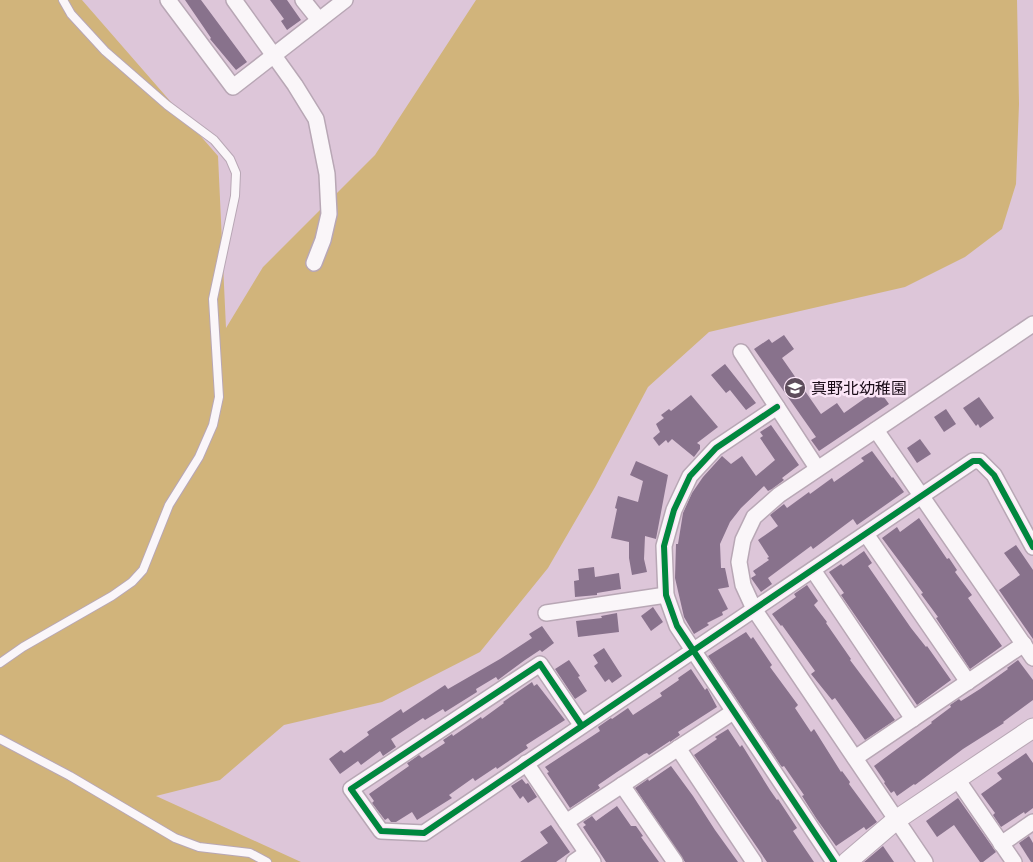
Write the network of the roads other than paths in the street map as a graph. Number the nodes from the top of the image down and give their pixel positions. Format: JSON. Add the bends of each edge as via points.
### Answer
{"nodes":[{"id":1,"x":63,"y":0,"type":"edge"},
{"id":2,"x":168,"y":0,"type":"edge"},
{"id":3,"x":234,"y":0,"type":"edge"},
{"id":4,"x":303,"y":0,"type":"edge"},
{"id":5,"x":345,"y":0,"type":"edge"},
{"id":6,"x":318,"y":20,"type":"junction"},
{"id":7,"x":274,"y":55,"type":"junction"},
{"id":8,"x":314,"y":263,"type":"dead end"},
{"id":9,"x":1033,"y":324,"type":"edge"},
{"id":10,"x":741,"y":352,"type":"dead end"},
{"id":11,"x":777,"y":407,"type":"junction"},
{"id":12,"x":876,"y":430,"type":"junction"},
{"id":13,"x":817,"y":468,"type":"junction"},
{"id":14,"x":922,"y":496,"type":"junction"},
{"id":15,"x":866,"y":534,"type":"junction"},
{"id":16,"x":1033,"y":548,"type":"edge"},
{"id":17,"x":813,"y":570,"type":"junction"},
{"id":18,"x":666,"y":595,"type":"junction"},
{"id":19,"x":754,"y":609,"type":"junction"},
{"id":20,"x":546,"y":613,"type":"dead end"},
{"id":21,"x":1024,"y":644,"type":"junction"},
{"id":22,"x":693,"y":651,"type":"junction"},
{"id":23,"x":1033,"y":658,"type":"edge"},
{"id":24,"x":0,"y":663,"type":"edge"},
{"id":25,"x":968,"y":682,"type":"junction"},
{"id":26,"x":733,"y":712,"type":"junction"},
{"id":27,"x":912,"y":719,"type":"junction"},
{"id":28,"x":582,"y":726,"type":"junction"},
{"id":29,"x":1033,"y":728,"type":"edge"},
{"id":30,"x":0,"y":740,"type":"edge"},
{"id":31,"x":678,"y":748,"type":"junction"},
{"id":32,"x":855,"y":758,"type":"junction"},
{"id":33,"x":526,"y":763,"type":"junction"},
{"id":34,"x":957,"y":779,"type":"junction"},
{"id":35,"x":622,"y":785,"type":"junction"},
{"id":36,"x":896,"y":820,"type":"junction"},
{"id":37,"x":566,"y":822,"type":"junction"},
{"id":38,"x":1033,"y":822,"type":"edge"},
{"id":39,"x":1001,"y":844,"type":"junction"},
{"id":40,"x":585,"y":859,"type":"edge"},
{"id":41,"x":267,"y":862,"type":"edge"},
{"id":42,"x":675,"y":862,"type":"edge"},
{"id":43,"x":754,"y":862,"type":"edge"},
{"id":44,"x":834,"y":862,"type":"edge"},
{"id":45,"x":847,"y":862,"type":"edge"},
{"id":46,"x":925,"y":862,"type":"edge"},
{"id":47,"x":1014,"y":862,"type":"edge"}],
"edges":[{"from":1,"to":24,"type":"lane","via":[[71,14],[105,51],[167,105],[214,140],[230,158],[236,172],[235,196],[213,299],[219,397],[213,424],[199,458],[169,506],[143,570],[112,596]]},
{"from":2,"to":7,"type":"street","via":[[233,87]]},
{"from":3,"to":7,"type":"street"},
{"from":4,"to":6,"type":"street"},
{"from":5,"to":6,"type":"street"},
{"from":6,"to":7,"type":"street"},
{"from":7,"to":8,"type":"street","via":[[316,119],[328,174],[329,214]]},
{"from":9,"to":12,"type":"street"},
{"from":10,"to":11,"type":"street"},
{"from":11,"to":13,"type":"street"},
{"from":11,"to":18,"type":"street","via":[[716,448],[690,476],[674,510],[664,546]]},
{"from":12,"to":13,"type":"street"},
{"from":12,"to":14,"type":"street"},
{"from":13,"to":19,"type":"street","via":[[754,518],[743,540],[739,562],[743,585]]},
{"from":14,"to":15,"type":"street"},
{"from":14,"to":16,"type":"street","via":[[980,461],[994,475]]},
{"from":14,"to":21,"type":"street"},
{"from":15,"to":17,"type":"street"},
{"from":15,"to":25,"type":"street"},
{"from":17,"to":19,"type":"street"},
{"from":17,"to":27,"type":"street"},
{"from":18,"to":20,"type":"street"},
{"from":18,"to":22,"type":"street","via":[[677,626]]},
{"from":19,"to":22,"type":"street"},
{"from":19,"to":32,"type":"street"},
{"from":21,"to":23,"type":"street"},
{"from":21,"to":25,"type":"street"},
{"from":22,"to":26,"type":"street"},
{"from":22,"to":28,"type":"street"},
{"from":25,"to":27,"type":"street"},
{"from":26,"to":31,"type":"street"},
{"from":26,"to":44,"type":"street"},
{"from":27,"to":32,"type":"street"},
{"from":28,"to":33,"type":"street"},
{"from":28,"to":33,"type":"street","via":[[540,664],[352,789],[380,830],[424,832]]},
{"from":29,"to":34,"type":"street"},
{"from":30,"to":41,"type":"lane","via":[[70,776],[175,838],[199,847],[250,853]]},
{"from":31,"to":35,"type":"street"},
{"from":31,"to":43,"type":"street"},
{"from":32,"to":36,"type":"street"},
{"from":33,"to":37,"type":"street"},
{"from":34,"to":36,"type":"street"},
{"from":34,"to":39,"type":"street"},
{"from":35,"to":37,"type":"street"},
{"from":35,"to":42,"type":"street"},
{"from":36,"to":45,"type":"street"},
{"from":36,"to":46,"type":"street"},
{"from":37,"to":40,"type":"street"},
{"from":38,"to":39,"type":"street"},
{"from":39,"to":47,"type":"street"}]}
